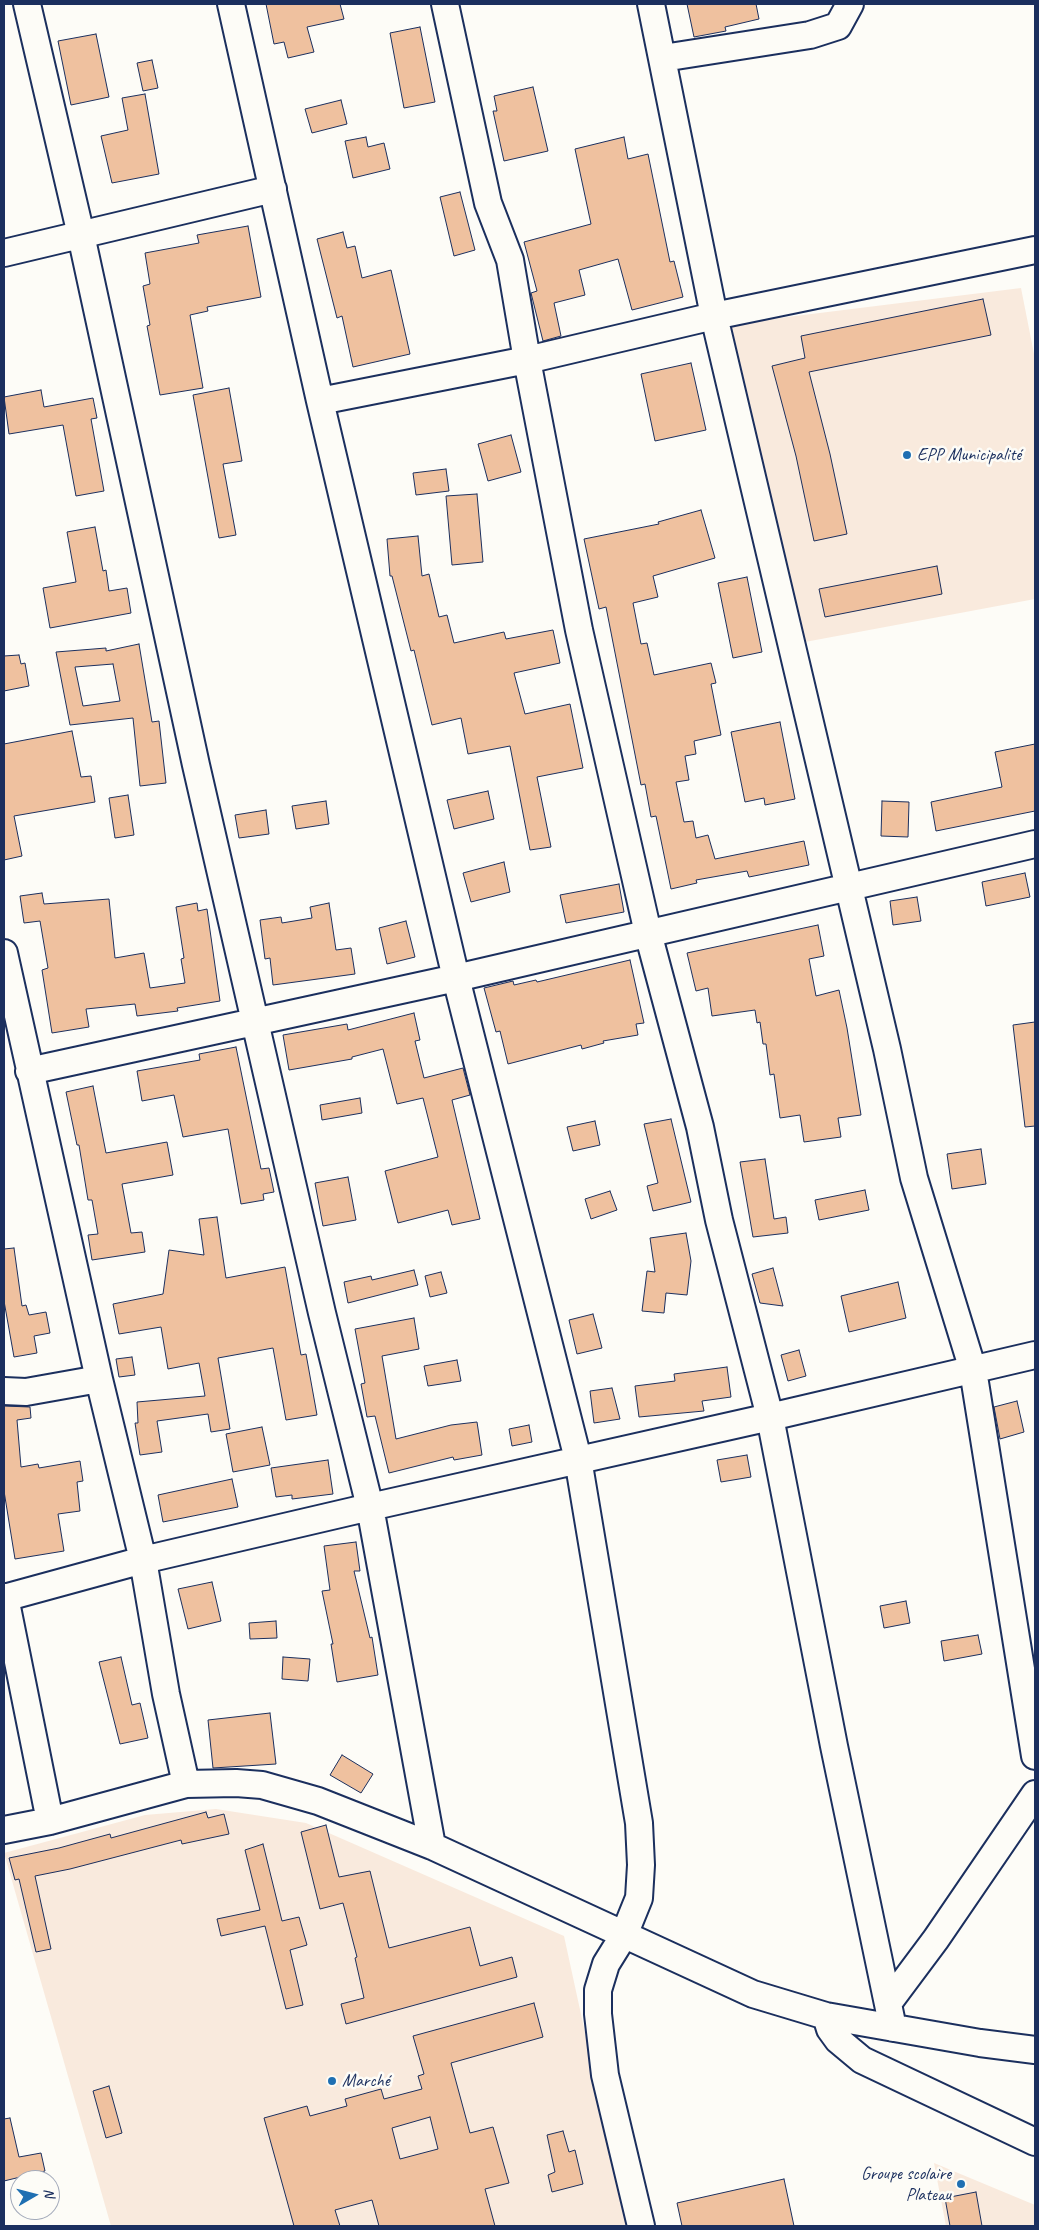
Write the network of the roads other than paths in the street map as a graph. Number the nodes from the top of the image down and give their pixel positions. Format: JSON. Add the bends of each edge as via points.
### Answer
{"nodes":[{"id":1,"x":27,"y":4,"type":"edge"},
{"id":2,"x":231,"y":4,"type":"edge"},
{"id":3,"x":445,"y":4,"type":"edge"},
{"id":4,"x":652,"y":4,"type":"edge"},
{"id":5,"x":850,"y":4,"type":"edge"},
{"id":6,"x":663,"y":58,"type":"junction"},
{"id":7,"x":273,"y":189,"type":"junction"},
{"id":8,"x":81,"y":235,"type":"junction"},
{"id":9,"x":1035,"y":250,"type":"edge"},
{"id":10,"x":4,"y":252,"type":"edge"},
{"id":11,"x":714,"y":316,"type":"junction"},
{"id":12,"x":527,"y":360,"type":"junction"},
{"id":13,"x":320,"y":401,"type":"junction"},
{"id":14,"x":1035,"y":844,"type":"edge"},
{"id":15,"x":849,"y":887,"type":"junction"},
{"id":16,"x":648,"y":933,"type":"junction"},
{"id":17,"x":4,"y":952,"type":"edge"},
{"id":18,"x":456,"y":978,"type":"junction"},
{"id":19,"x":255,"y":1021,"type":"junction"},
{"id":20,"x":14,"y":1045,"type":"edge"},
{"id":21,"x":29,"y":1071,"type":"junction"},
{"id":22,"x":1035,"y":1355,"type":"edge"},
{"id":23,"x":973,"y":1370,"type":"junction"},
{"id":24,"x":99,"y":1379,"type":"junction"},
{"id":25,"x":4,"y":1391,"type":"edge"},
{"id":26,"x":770,"y":1417,"type":"junction"},
{"id":27,"x":578,"y":1459,"type":"junction"},
{"id":28,"x":370,"y":1507,"type":"junction"},
{"id":29,"x":143,"y":1560,"type":"junction"},
{"id":30,"x":5,"y":1597,"type":"edge"},
{"id":31,"x":1035,"y":1756,"type":"edge"},
{"id":32,"x":186,"y":1784,"type":"junction"},
{"id":33,"x":1035,"y":1794,"type":"edge"},
{"id":34,"x":50,"y":1821,"type":"junction"},
{"id":35,"x":4,"y":1830,"type":"edge"},
{"id":36,"x":432,"y":1846,"type":"junction"},
{"id":37,"x":624,"y":1934,"type":"junction"},
{"id":38,"x":889,"y":2002,"type":"junction"},
{"id":39,"x":826,"y":2016,"type":"junction"},
{"id":40,"x":893,"y":2028,"type":"junction"},
{"id":41,"x":1035,"y":2050,"type":"edge"},
{"id":42,"x":1035,"y":2142,"type":"edge"},
{"id":43,"x":641,"y":2226,"type":"edge"}],
"edges":[{"from":1,"to":8,"type":"street"},
{"from":2,"to":7,"type":"street"},
{"from":3,"to":12,"type":"street","via":[[488,203],[510,260]]},
{"from":4,"to":6,"type":"street"},
{"from":5,"to":6,"type":"street","via":[[838,26],[810,35]]},
{"from":6,"to":11,"type":"street"},
{"from":7,"to":8,"type":"street"},
{"from":7,"to":13,"type":"street"},
{"from":8,"to":10,"type":"street"},
{"from":8,"to":19,"type":"street"},
{"from":9,"to":11,"type":"street"},
{"from":11,"to":12,"type":"street"},
{"from":11,"to":15,"type":"street"},
{"from":12,"to":13,"type":"street"},
{"from":12,"to":16,"type":"street","via":[[579,630]]},
{"from":13,"to":18,"type":"street"},
{"from":14,"to":15,"type":"street"},
{"from":15,"to":16,"type":"street"},
{"from":15,"to":23,"type":"street","via":[[914,1178]]},
{"from":16,"to":18,"type":"street"},
{"from":16,"to":26,"type":"street","via":[[700,1126],[720,1220]]},
{"from":17,"to":20,"type":"street"},
{"from":18,"to":19,"type":"street"},
{"from":18,"to":27,"type":"street"},
{"from":19,"to":21,"type":"street"},
{"from":19,"to":28,"type":"street"},
{"from":20,"to":21,"type":"street"},
{"from":21,"to":24,"type":"street"},
{"from":22,"to":23,"type":"street"},
{"from":23,"to":26,"type":"street"},
{"from":23,"to":31,"type":"street"},
{"from":24,"to":25,"type":"street","via":[[26,1392]]},
{"from":24,"to":29,"type":"street"},
{"from":26,"to":27,"type":"street"},
{"from":26,"to":38,"type":"street","via":[[834,1746]]},
{"from":27,"to":28,"type":"street"},
{"from":27,"to":37,"type":"street","via":[[639,1823],[639,1898]]},
{"from":28,"to":29,"type":"street"},
{"from":28,"to":36,"type":"street"},
{"from":29,"to":30,"type":"street"},
{"from":29,"to":32,"type":"street","via":[[166,1694]]},
{"from":30,"to":34,"type":"street"},
{"from":32,"to":34,"type":"street"},
{"from":32,"to":36,"type":"street","via":[[236,1783],[283,1789]]},
{"from":33,"to":38,"type":"street"},
{"from":34,"to":35,"type":"street"},
{"from":36,"to":37,"type":"street"},
{"from":37,"to":39,"type":"street","via":[[753,1994]]},
{"from":37,"to":43,"type":"street","via":[[606,1964],[598,1990],[598,2014],[606,2074]]},
{"from":38,"to":40,"type":"street"},
{"from":39,"to":40,"type":"street"},
{"from":39,"to":42,"type":"street","via":[[838,2040],[862,2060]]},
{"from":40,"to":41,"type":"street"}]}
